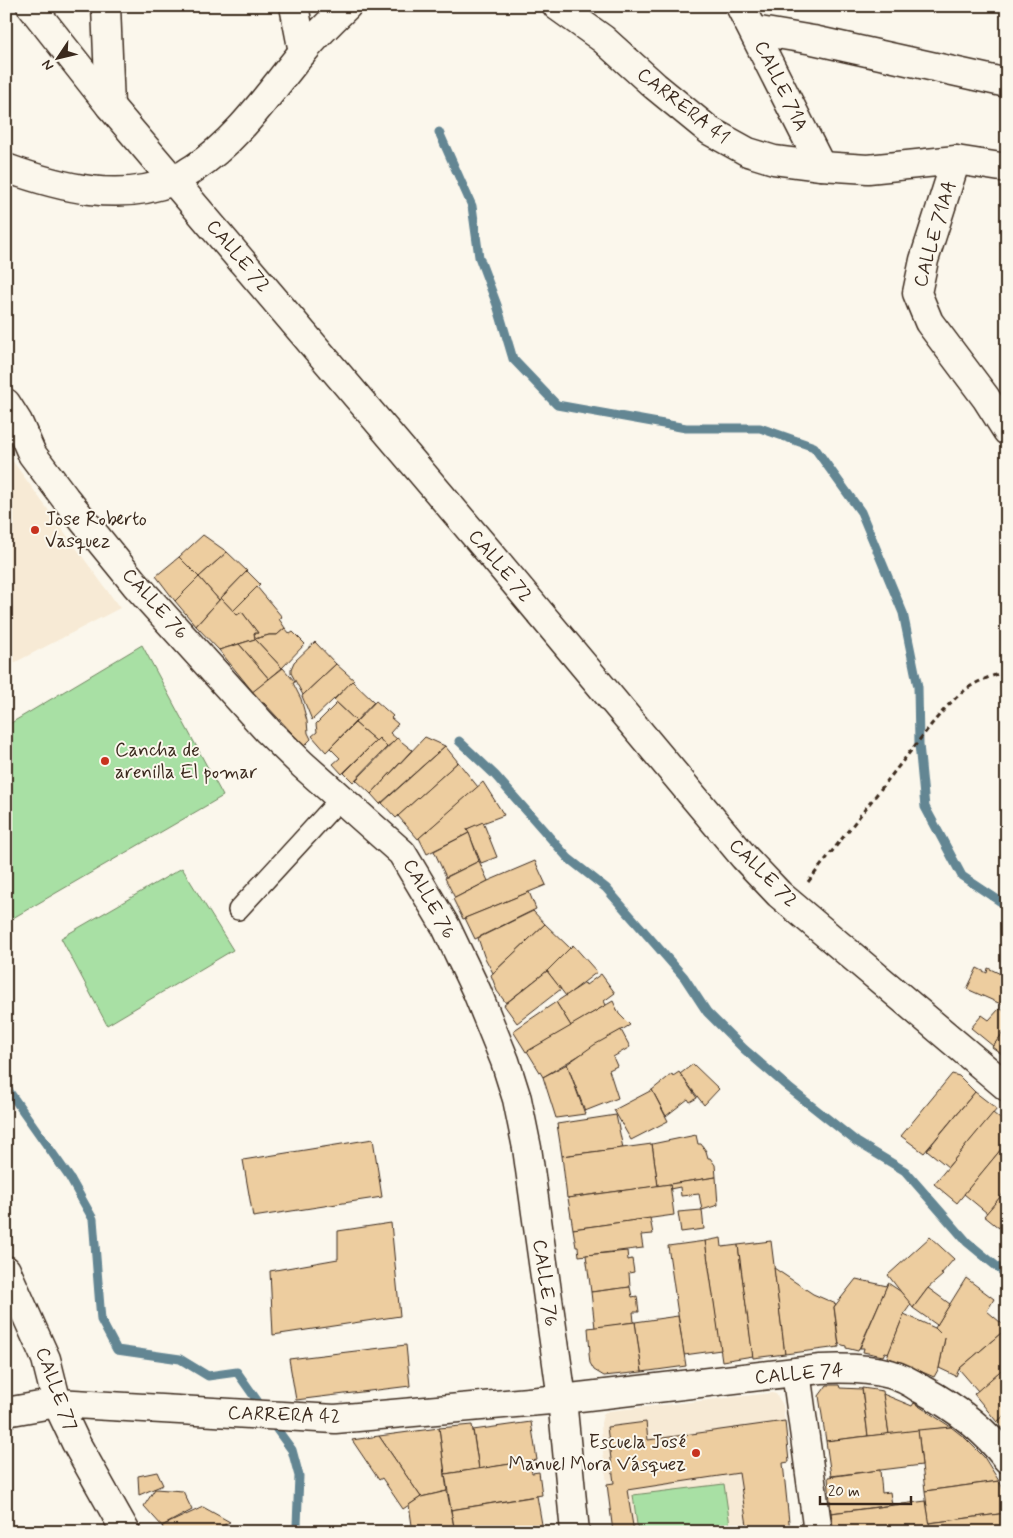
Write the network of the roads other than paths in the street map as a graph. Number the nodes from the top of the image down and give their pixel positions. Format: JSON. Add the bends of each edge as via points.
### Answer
{"nodes":[{"id":1,"x":31,"y":6,"type":"edge"},
{"id":2,"x":106,"y":6,"type":"edge"},
{"id":3,"x":294,"y":6,"type":"edge"},
{"id":4,"x":347,"y":6,"type":"edge"},
{"id":5,"x":557,"y":6,"type":"edge"},
{"id":6,"x":740,"y":6,"type":"edge"},
{"id":7,"x":753,"y":30,"type":"junction"},
{"id":8,"x":304,"y":52,"type":"junction"},
{"id":9,"x":1007,"y":83,"type":"edge"},
{"id":10,"x":110,"y":106,"type":"junction"},
{"id":11,"x":956,"y":160,"type":"junction"},
{"id":12,"x":821,"y":166,"type":"junction"},
{"id":13,"x":6,"y":168,"type":"edge"},
{"id":14,"x":1007,"y":168,"type":"edge"},
{"id":15,"x":174,"y":181,"type":"junction"},
{"id":16,"x":6,"y":403,"type":"edge"},
{"id":17,"x":1007,"y":431,"type":"edge"},
{"id":18,"x":341,"y":798,"type":"junction"},
{"id":19,"x":238,"y":910,"type":"dead end"},
{"id":20,"x":1007,"y":1087,"type":"edge"},
{"id":21,"x":6,"y":1270,"type":"edge"},
{"id":22,"x":796,"y":1372,"type":"junction"},
{"id":23,"x":562,"y":1399,"type":"junction"},
{"id":24,"x":57,"y":1403,"type":"junction"},
{"id":25,"x":6,"y":1412,"type":"edge"},
{"id":26,"x":1007,"y":1459,"type":"edge"},
{"id":27,"x":126,"y":1532,"type":"edge"},
{"id":28,"x":575,"y":1532,"type":"edge"},
{"id":29,"x":818,"y":1532,"type":"edge"}],
"edges":[{"from":1,"to":10,"type":"street","name":"CALLE 72"},
{"from":2,"to":10,"type":"street"},
{"from":3,"to":8,"type":"street"},
{"from":4,"to":8,"type":"street"},
{"from":5,"to":12,"type":"street","name":"CARRERA 41","via":[[603,39],[655,86],[723,139],[748,152],[774,160]]},
{"from":6,"to":7,"type":"street","name":"CALLE 71A"},
{"from":7,"to":9,"type":"street"},
{"from":7,"to":12,"type":"street","name":"CALLE 71A"},
{"from":8,"to":15,"type":"street","via":[[241,128],[199,165]]},
{"from":10,"to":15,"type":"street","name":"CALLE 72"},
{"from":11,"to":12,"type":"street","name":"CARRERA 41","via":[[868,169]]},
{"from":11,"to":14,"type":"street","name":"CARRERA 41"},
{"from":11,"to":17,"type":"street","name":"CALLE 71AA","via":[[924,260],[917,293],[928,322]]},
{"from":13,"to":15,"type":"street","via":[[38,180],[99,191],[137,191]]},
{"from":15,"to":20,"type":"street","name":"CALLE 72","via":[[744,857],[779,894]]},
{"from":16,"to":18,"type":"street","name":"CALLE 76","via":[[32,454],[135,584],[268,731]]},
{"from":18,"to":19,"type":"lane"},
{"from":18,"to":23,"type":"street","name":"CALLE 76","via":[[402,853],[446,927],[505,1061],[527,1148]]},
{"from":21,"to":24,"type":"street","name":"CALLE 77","via":[[46,1359]]},
{"from":22,"to":23,"type":"street","name":"CALLE 74"},
{"from":22,"to":26,"type":"street","name":"CALLE 74","via":[[845,1368],[892,1374],[966,1417]]},
{"from":22,"to":29,"type":"street"},
{"from":23,"to":24,"type":"street","name":"CARRERA 42","via":[[335,1419]]},
{"from":23,"to":28,"type":"street","name":"CALLE 76"},
{"from":24,"to":25,"type":"street","name":"CARRERA 42"},
{"from":24,"to":27,"type":"street","name":"CALLE 77"}]}
